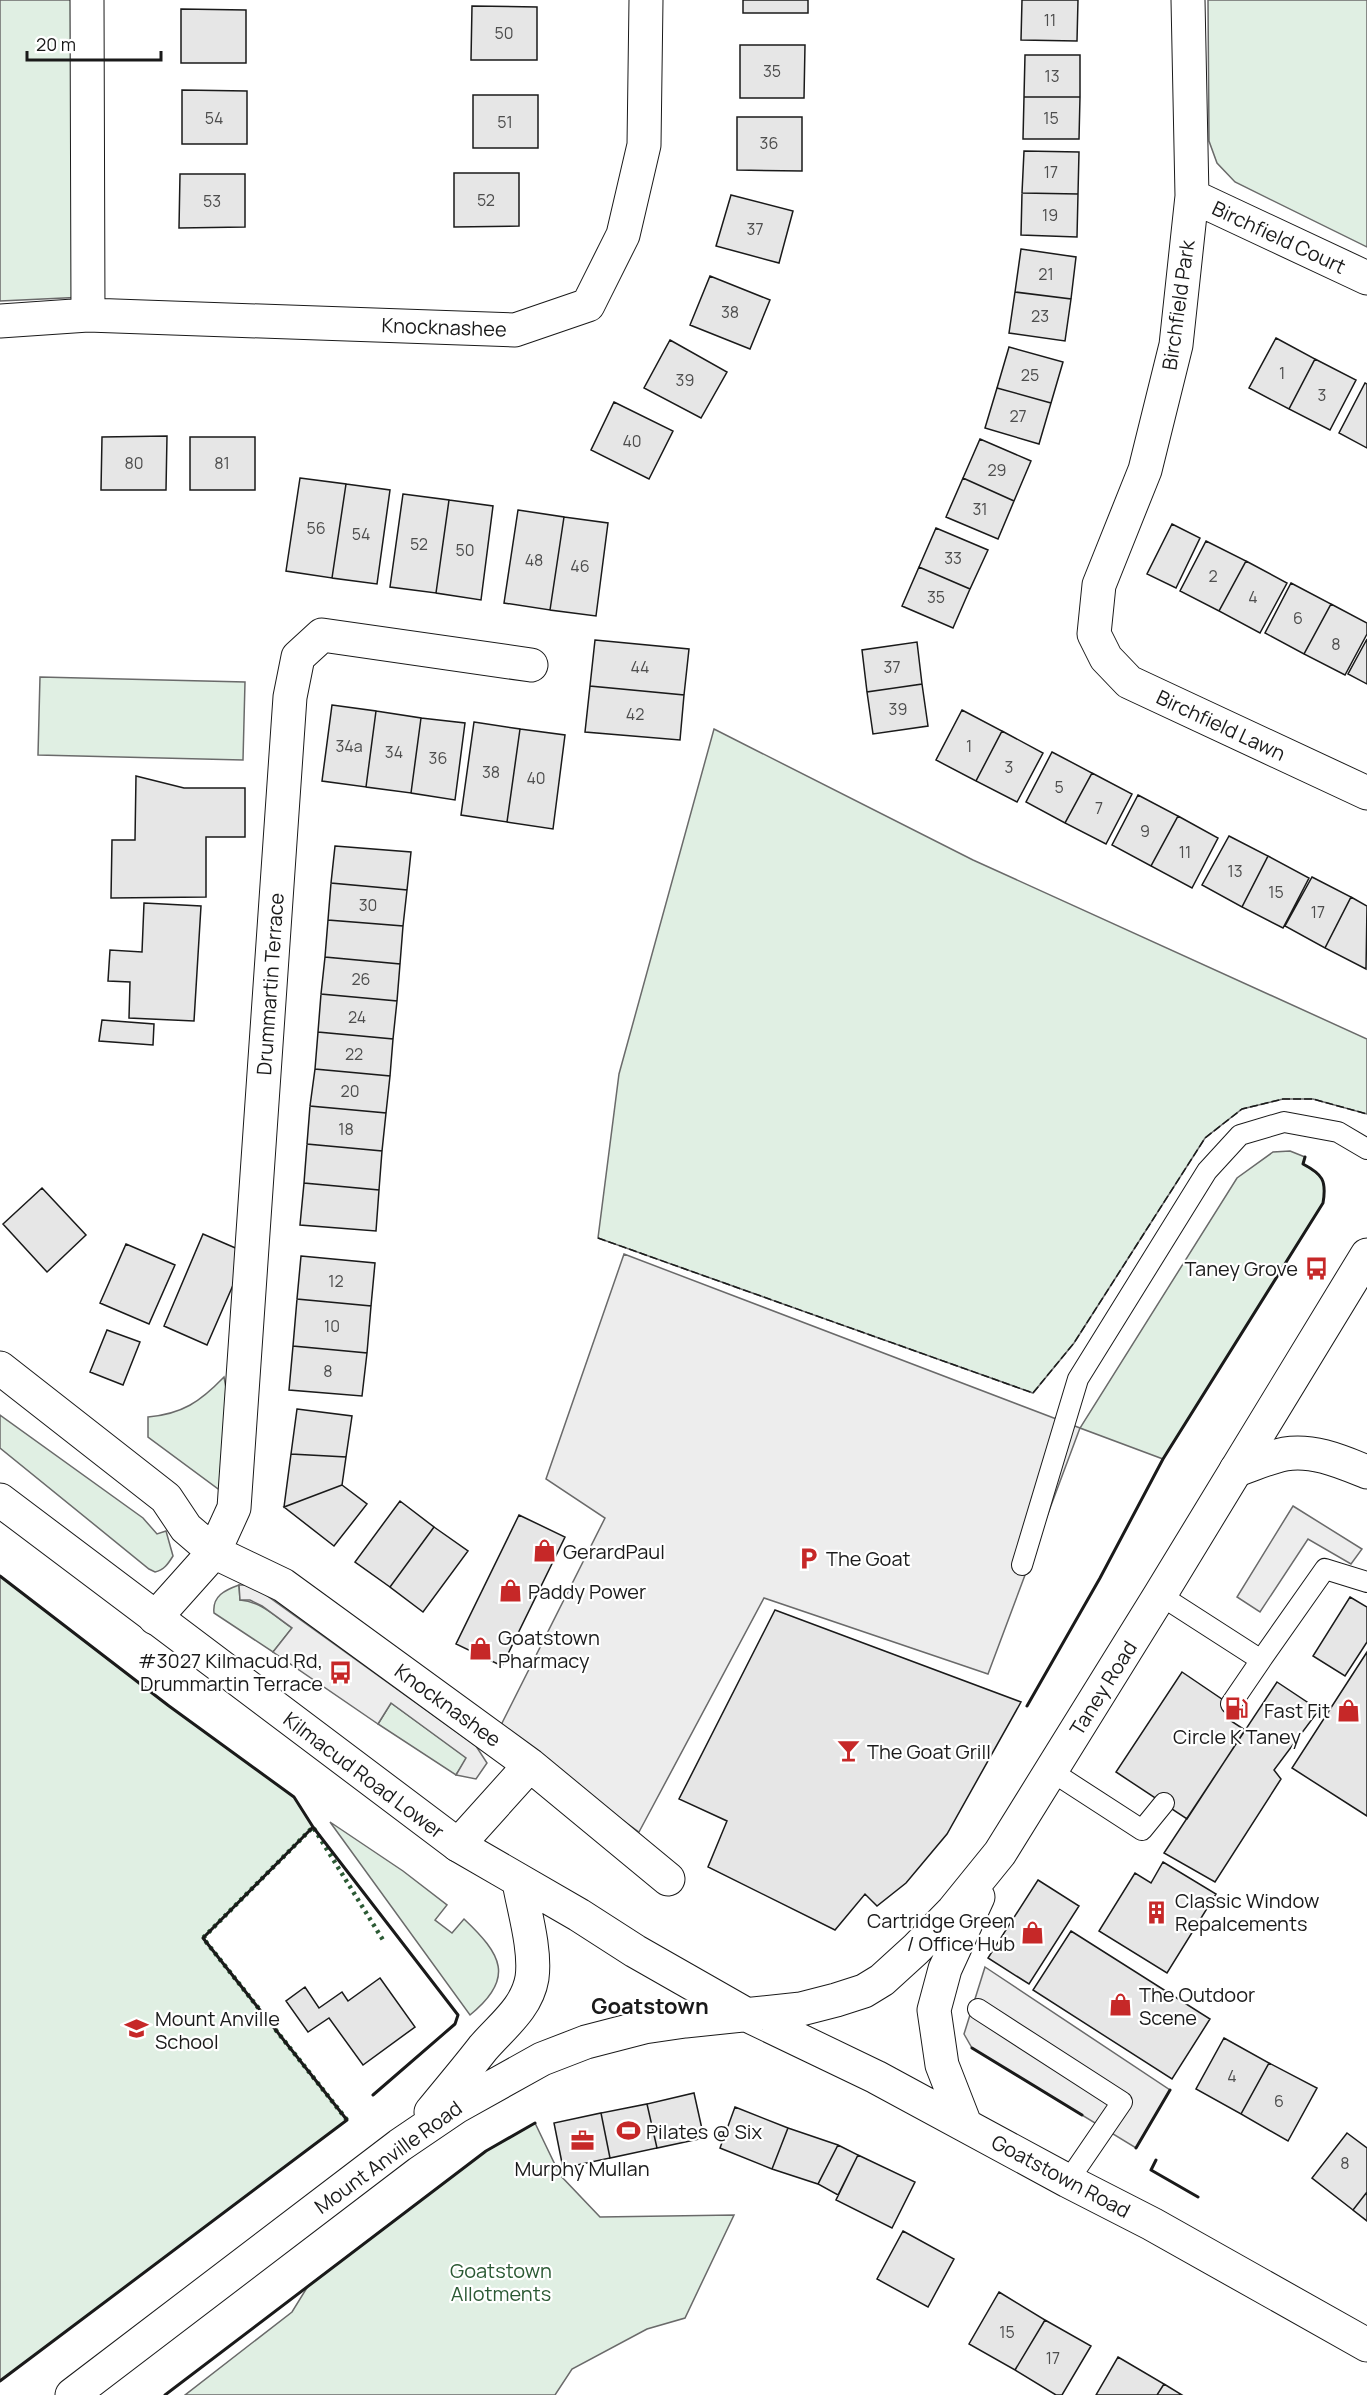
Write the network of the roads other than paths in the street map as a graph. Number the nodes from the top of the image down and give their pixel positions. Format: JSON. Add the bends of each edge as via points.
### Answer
{"nodes":[{"id":1,"x":87,"y":0,"type":"edge"},
{"id":2,"x":645,"y":0,"type":"edge"},
{"id":3,"x":1188,"y":0,"type":"edge"},
{"id":4,"x":1192,"y":195,"type":"junction"},
{"id":5,"x":1367,"y":278,"type":"edge"},
{"id":6,"x":88,"y":315,"type":"junction"},
{"id":7,"x":0,"y":321,"type":"edge"},
{"id":8,"x":1094,"y":634,"type":"joint"},
{"id":9,"x":531,"y":665,"type":"dead end"},
{"id":10,"x":1367,"y":793,"type":"edge"},
{"id":11,"x":1367,"y":1149,"type":"edge"},
{"id":12,"x":1367,"y":1255,"type":"edge"},
{"id":13,"x":0,"y":1368,"type":"edge"},
{"id":14,"x":1236,"y":1470,"type":"junction"},
{"id":15,"x":1367,"y":1472,"type":"edge"},
{"id":16,"x":0,"y":1500,"type":"edge"},
{"id":17,"x":214,"y":1552,"type":"junction"},
{"id":18,"x":1022,"y":1564,"type":"dead end"},
{"id":19,"x":1367,"y":1582,"type":"edge"},
{"id":20,"x":1160,"y":1595,"type":"junction"},
{"id":21,"x":155,"y":1618,"type":"junction"},
{"id":22,"x":1262,"y":1659,"type":"junction"},
{"id":23,"x":1231,"y":1704,"type":"dead end"},
{"id":24,"x":530,"y":1766,"type":"junction"},
{"id":25,"x":1051,"y":1771,"type":"junction"},
{"id":26,"x":1164,"y":1803,"type":"dead end"},
{"id":27,"x":458,"y":1845,"type":"junction"},
{"id":28,"x":1000,"y":1853,"type":"junction"},
{"id":29,"x":668,"y":1878,"type":"dead end"},
{"id":30,"x":519,"y":1882,"type":"junction"},
{"id":31,"x":978,"y":2009,"type":"dead end"},
{"id":32,"x":749,"y":2016,"type":"junction"},
{"id":33,"x":965,"y":2124,"type":"junction"},
{"id":34,"x":409,"y":2139,"type":"junction"},
{"id":35,"x":1068,"y":2181,"type":"junction"},
{"id":36,"x":1367,"y":2345,"type":"edge"},
{"id":37,"x":72,"y":2395,"type":"edge"}],
"edges":[{"from":1,"to":6,"type":"street"},
{"from":2,"to":6,"type":"street","name":"Knocknashee","via":[[644,145],[623,234],[588,305],[515,330]]},
{"from":3,"to":4,"type":"street","name":"Birchfield Park"},
{"from":4,"to":5,"type":"street","name":"Birchfield Court"},
{"from":4,"to":8,"type":"street","name":"Birchfield Park","via":[[1176,345],[1145,470],[1099,585]]},
{"from":6,"to":7,"type":"street","name":"Knocknashee"},
{"from":8,"to":10,"type":"street","name":"Birchfield Lawn","via":[[1106,658],[1129,682]]},
{"from":9,"to":17,"type":"street","name":"Drummartin Terrace","via":[[322,635],[298,657],[290,698],[234,1508]]},
{"from":11,"to":18,"type":"lane","via":[[1338,1132],[1284,1122],[1240,1135],[1207,1172],[1078,1378]]},
{"from":12,"to":14,"type":"street","name":"Taney Road"},
{"from":13,"to":17,"type":"street","name":"Knocknashee","via":[[166,1498],[186,1528]]},
{"from":14,"to":15,"type":"street","via":[[1285,1454],[1305,1452]]},
{"from":14,"to":20,"type":"street","name":"Taney Road"},
{"from":16,"to":21,"type":"street","name":"Kilmacud Road Lower"},
{"from":17,"to":21,"type":"street"},
{"from":17,"to":24,"type":"street","name":"Knocknashee","via":[[283,1585]]},
{"from":19,"to":22,"type":"lane","via":[[1325,1569]]},
{"from":20,"to":22,"type":"lane"},
{"from":20,"to":25,"type":"street","name":"Taney Road"},
{"from":21,"to":27,"type":"street","name":"Kilmacud Road Lower"},
{"from":22,"to":23,"type":"lane"},
{"from":24,"to":27,"type":"street"},
{"from":24,"to":29,"type":"street","name":"Knocknashee"},
{"from":25,"to":26,"type":"lane","via":[[1142,1830]]},
{"from":25,"to":28,"type":"street","name":"Taney Road"},
{"from":27,"to":30,"type":"street","name":"Kilmacud Road Lower"},
{"from":28,"to":32,"type":"street","name":"Taney Road","via":[[953,1911],[882,1980],[836,2000]]},
{"from":28,"to":33,"type":"street","via":[[945,1969],[934,2010],[942,2065]]},
{"from":30,"to":32,"type":"street","name":"Kilmacud Road Lower"},
{"from":30,"to":34,"type":"street","via":[[532,1976],[527,1994],[516,2014]]},
{"from":31,"to":35,"type":"lane","via":[[1122,2102]]},
{"from":32,"to":33,"type":"street","name":"Goatstown Road"},
{"from":32,"to":34,"type":"street","name":"Mount Anville Road","via":[[685,2020],[586,2042],[517,2071]]},
{"from":33,"to":35,"type":"street","name":"Goatstown Road"},
{"from":34,"to":37,"type":"street","name":"Mount Anville Road"},
{"from":35,"to":36,"type":"street","name":"Goatstown Road"}]}
